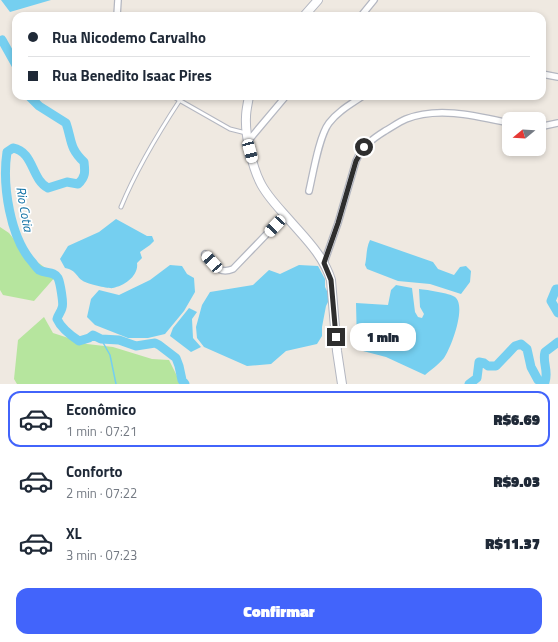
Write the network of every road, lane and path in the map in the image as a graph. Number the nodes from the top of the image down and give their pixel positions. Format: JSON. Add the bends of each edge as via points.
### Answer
{"nodes":[{"id":1,"x":118,"y":0,"type":"edge"},
{"id":2,"x":318,"y":0,"type":"edge"},
{"id":3,"x":374,"y":0,"type":"edge"},
{"id":4,"x":117,"y":12,"type":"edge"},
{"id":5,"x":308,"y":12,"type":"edge"},
{"id":6,"x":364,"y":12,"type":"edge"},
{"id":7,"x":546,"y":75,"type":"edge"},
{"id":8,"x":558,"y":78,"type":"edge"},
{"id":9,"x":180,"y":100,"type":"joint"},
{"id":10,"x":249,"y":100,"type":"edge"},
{"id":11,"x":282,"y":100,"type":"edge"},
{"id":12,"x":358,"y":100,"type":"edge"},
{"id":13,"x":502,"y":122,"type":"edge"},
{"id":14,"x":558,"y":123,"type":"edge"},
{"id":15,"x":546,"y":126,"type":"edge"},
{"id":16,"x":248,"y":137,"type":"junction"},
{"id":17,"x":309,"y":191,"type":"dead end"},
{"id":18,"x":121,"y":207,"type":"dead end"},
{"id":19,"x":285,"y":215,"type":"junction"},
{"id":20,"x":205,"y":254,"type":"dead end"},
{"id":21,"x":324,"y":263,"type":"junction"},
{"id":22,"x":342,"y":384,"type":"edge"}],
"edges":[{"from":1,"to":4,"type":"street"},
{"from":2,"to":5,"type":"street"},
{"from":3,"to":6,"type":"street"},
{"from":7,"to":8,"type":"street"},
{"from":9,"to":16,"type":"lane"},
{"from":9,"to":18,"type":"lane","via":[[139,166]]},
{"from":10,"to":16,"type":"street","via":[[246,117]]},
{"from":11,"to":16,"type":"street"},
{"from":12,"to":17,"type":"street","via":[[328,124],[323,134]]},
{"from":13,"to":21,"type":"street","via":[[469,115],[437,113],[406,120],[372,139],[359,153]]},
{"from":14,"to":15,"type":"street"},
{"from":16,"to":19,"type":"street","via":[[260,183]]},
{"from":19,"to":20,"type":"street","via":[[233,270],[220,270]]},
{"from":19,"to":21,"type":"street"},
{"from":21,"to":22,"type":"street","via":[[331,280]]}]}
